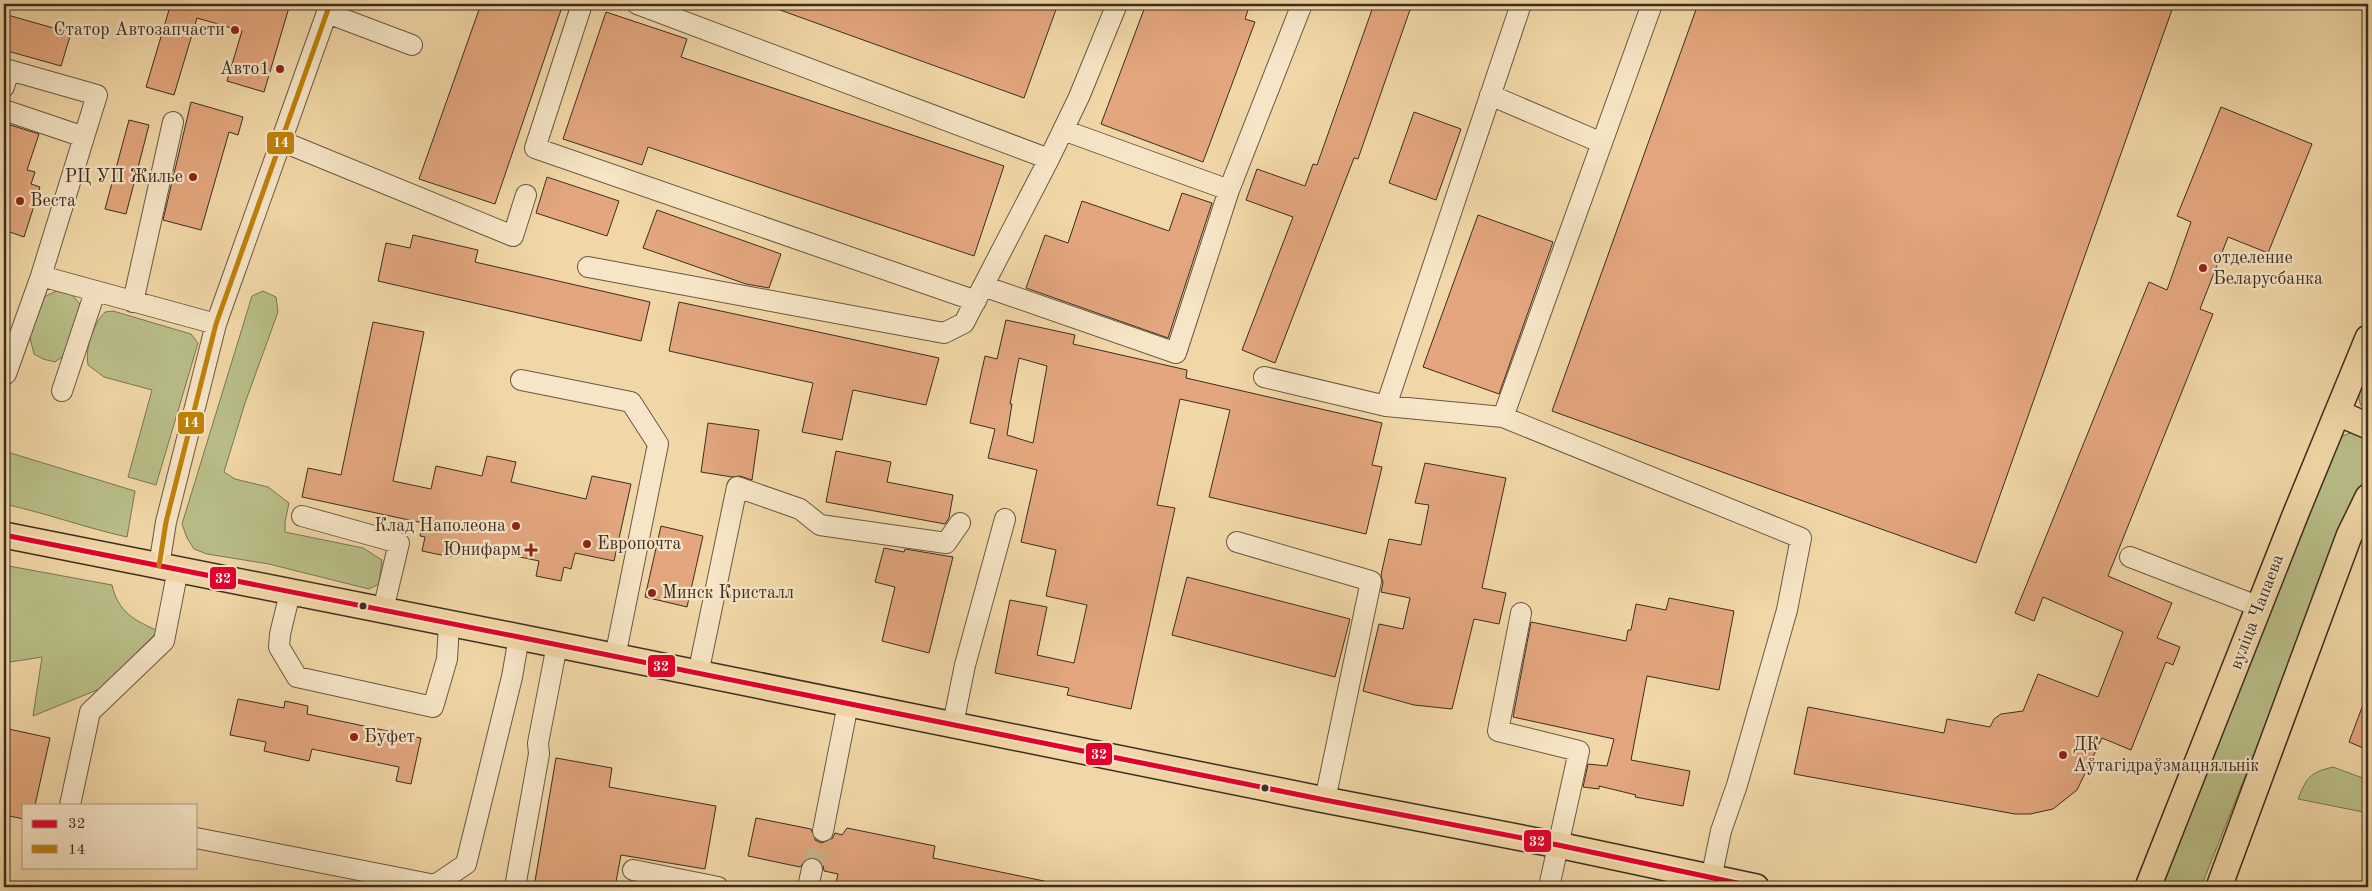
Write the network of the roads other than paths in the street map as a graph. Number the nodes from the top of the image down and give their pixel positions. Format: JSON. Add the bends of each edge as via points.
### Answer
{"nodes":[{"id":1,"x":582,"y":4,"type":"edge"},
{"id":2,"x":637,"y":4,"type":"edge"},
{"id":3,"x":1117,"y":4,"type":"edge"},
{"id":4,"x":1302,"y":4,"type":"edge"},
{"id":5,"x":1521,"y":4,"type":"edge"},
{"id":6,"x":1652,"y":4,"type":"edge"},
{"id":7,"x":329,"y":8,"type":"edge"},
{"id":8,"x":412,"y":45,"type":"dead end"},
{"id":9,"x":4,"y":88,"type":"edge"},
{"id":10,"x":1490,"y":95,"type":"junction"},
{"id":11,"x":4,"y":110,"type":"edge"},
{"id":12,"x":173,"y":122,"type":"dead end"},
{"id":13,"x":1063,"y":130,"type":"junction"},
{"id":14,"x":84,"y":137,"type":"junction"},
{"id":15,"x":281,"y":140,"type":"junction"},
{"id":16,"x":1602,"y":143,"type":"junction"},
{"id":17,"x":1049,"y":159,"type":"junction"},
{"id":18,"x":1229,"y":190,"type":"junction"},
{"id":19,"x":526,"y":195,"type":"dead end"},
{"id":20,"x":588,"y":267,"type":"dead end"},
{"id":21,"x":41,"y":276,"type":"junction"},
{"id":22,"x":94,"y":292,"type":"junction"},
{"id":23,"x":980,"y":293,"type":"junction"},
{"id":24,"x":133,"y":302,"type":"junction"},
{"id":25,"x":216,"y":324,"type":"junction"},
{"id":26,"x":2368,"y":338,"type":"edge"},
{"id":27,"x":6,"y":374,"type":"dead end"},
{"id":28,"x":1264,"y":377,"type":"dead end"},
{"id":29,"x":521,"y":380,"type":"dead end"},
{"id":30,"x":62,"y":391,"type":"dead end"},
{"id":31,"x":1386,"y":406,"type":"junction"},
{"id":32,"x":2338,"y":413,"type":"junction"},
{"id":33,"x":1503,"y":416,"type":"junction"},
{"id":34,"x":2368,"y":426,"type":"edge"},
{"id":35,"x":2368,"y":496,"type":"edge"},
{"id":36,"x":302,"y":516,"type":"dead end"},
{"id":37,"x":1005,"y":519,"type":"dead end"},
{"id":38,"x":960,"y":523,"type":"dead end"},
{"id":39,"x":4,"y":535,"type":"edge"},
{"id":40,"x":1237,"y":542,"type":"dead end"},
{"id":41,"x":2130,"y":557,"type":"dead end"},
{"id":42,"x":168,"y":568,"type":"junction"},
{"id":43,"x":290,"y":593,"type":"junction"},
{"id":44,"x":2260,"y":607,"type":"junction"},
{"id":45,"x":383,"y":610,"type":"junction"},
{"id":46,"x":1521,"y":613,"type":"dead end"},
{"id":47,"x":449,"y":624,"type":"junction"},
{"id":48,"x":519,"y":637,"type":"junction"},
{"id":49,"x":557,"y":645,"type":"junction"},
{"id":50,"x":615,"y":656,"type":"junction"},
{"id":51,"x":698,"y":674,"type":"junction"},
{"id":52,"x":848,"y":704,"type":"junction"},
{"id":53,"x":953,"y":724,"type":"junction"},
{"id":54,"x":1325,"y":800,"type":"junction"},
{"id":55,"x":70,"y":804,"type":"edge"},
{"id":56,"x":823,"y":831,"type":"tunnel mouth"},
{"id":57,"x":198,"y":838,"type":"edge"},
{"id":58,"x":1558,"y":845,"type":"junction"},
{"id":59,"x":633,"y":870,"type":"dead end"},
{"id":60,"x":1712,"y":878,"type":"junction"},
{"id":61,"x":436,"y":886,"type":"edge"},
{"id":62,"x":515,"y":887,"type":"edge"},
{"id":63,"x":718,"y":887,"type":"edge"},
{"id":64,"x":1549,"y":887,"type":"edge"},
{"id":65,"x":1756,"y":887,"type":"edge"},
{"id":66,"x":2148,"y":887,"type":"edge"},
{"id":67,"x":2219,"y":887,"type":"edge"}],
"edges":[{"from":1,"to":23,"type":"street","via":[[535,148]]},
{"from":2,"to":17,"type":"street"},
{"from":3,"to":13,"type":"street"},
{"from":4,"to":18,"type":"street"},
{"from":5,"to":10,"type":"street"},
{"from":6,"to":16,"type":"street"},
{"from":7,"to":8,"type":"street"},
{"from":7,"to":15,"type":"street"},
{"from":9,"to":14,"type":"street","via":[[10,70],[97,94]]},
{"from":10,"to":16,"type":"street"},
{"from":10,"to":31,"type":"street"},
{"from":11,"to":14,"type":"street"},
{"from":12,"to":24,"type":"street"},
{"from":13,"to":17,"type":"street"},
{"from":13,"to":18,"type":"street"},
{"from":14,"to":21,"type":"street"},
{"from":15,"to":19,"type":"street","via":[[513,236]]},
{"from":15,"to":25,"type":"street"},
{"from":16,"to":33,"type":"street"},
{"from":17,"to":23,"type":"street"},
{"from":18,"to":23,"type":"street","via":[[1176,353]]},
{"from":20,"to":23,"type":"street","via":[[944,333],[964,323]]},
{"from":21,"to":22,"type":"street"},
{"from":21,"to":27,"type":"street"},
{"from":22,"to":24,"type":"street"},
{"from":22,"to":30,"type":"street"},
{"from":24,"to":25,"type":"street"},
{"from":25,"to":42,"type":"street","via":[[166,522]]},
{"from":26,"to":32,"type":"main road","name":"вуліца Чапаева"},
{"from":28,"to":31,"type":"street"},
{"from":29,"to":50,"type":"street","via":[[631,402],[658,444]]},
{"from":31,"to":33,"type":"street"},
{"from":32,"to":34,"type":"main road"},
{"from":32,"to":44,"type":"main road","name":"вуліца Чапаева"},
{"from":33,"to":60,"type":"street","via":[[1801,538],[1787,610],[1721,831]]},
{"from":35,"to":67,"type":"main road","via":[[2349,536]]},
{"from":36,"to":45,"type":"street","via":[[399,543]]},
{"from":37,"to":53,"type":"street","via":[[965,665]]},
{"from":38,"to":51,"type":"street","via":[[946,543],[820,525],[800,509],[737,487]]},
{"from":39,"to":42,"type":"main road"},
{"from":40,"to":54,"type":"street","via":[[1371,582]]},
{"from":41,"to":44,"type":"street"},
{"from":42,"to":43,"type":"main road"},
{"from":42,"to":55,"type":"street","via":[[164,641],[90,712]]},
{"from":43,"to":45,"type":"main road"},
{"from":43,"to":47,"type":"street","via":[[279,647],[297,677],[433,707],[447,659]]},
{"from":44,"to":66,"type":"main road","name":"вуліца Чапаева"},
{"from":45,"to":47,"type":"main road"},
{"from":46,"to":58,"type":"street","via":[[1498,731],[1579,751]]},
{"from":47,"to":48,"type":"main road"},
{"from":48,"to":49,"type":"main road"},
{"from":48,"to":61,"type":"street","via":[[466,864]]},
{"from":49,"to":50,"type":"main road"},
{"from":49,"to":62,"type":"street"},
{"from":50,"to":51,"type":"main road"},
{"from":51,"to":52,"type":"main road"},
{"from":52,"to":53,"type":"main road"},
{"from":52,"to":56,"type":"street"},
{"from":53,"to":54,"type":"main road"},
{"from":54,"to":58,"type":"main road"},
{"from":57,"to":61,"type":"street"},
{"from":58,"to":60,"type":"main road"},
{"from":58,"to":64,"type":"street"},
{"from":59,"to":63,"type":"street"},
{"from":60,"to":65,"type":"main road"}]}
